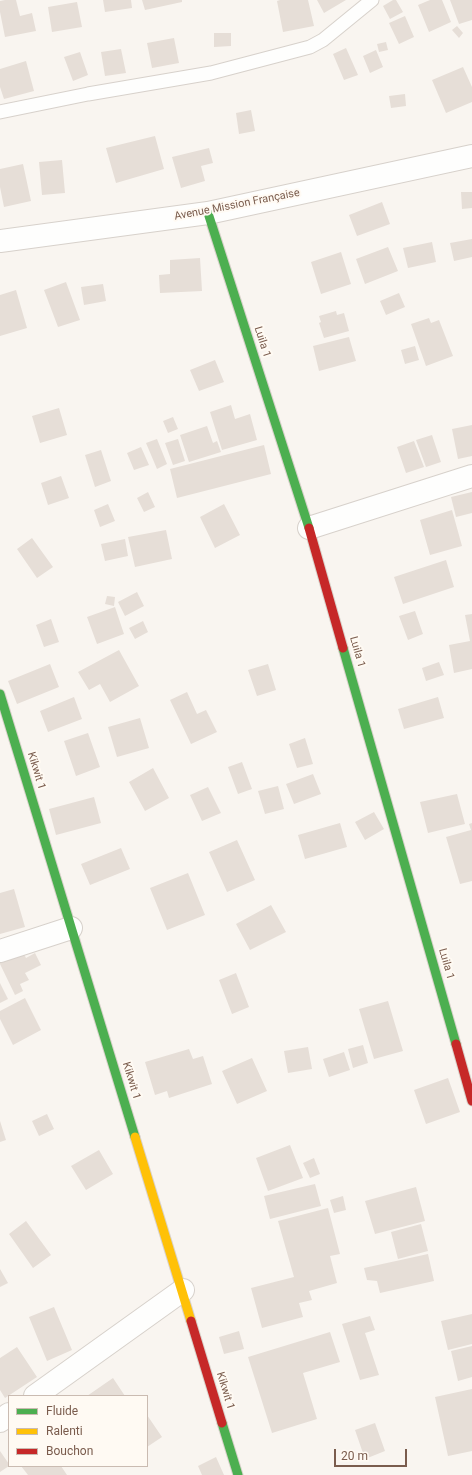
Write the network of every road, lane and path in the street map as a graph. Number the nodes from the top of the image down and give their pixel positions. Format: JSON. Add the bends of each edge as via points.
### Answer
{"nodes":[{"id":1,"x":372,"y":0,"type":"edge"},
{"id":2,"x":0,"y":112,"type":"edge"},
{"id":3,"x":472,"y":156,"type":"edge"},
{"id":4,"x":208,"y":213,"type":"junction"},
{"id":5,"x":0,"y":241,"type":"edge"},
{"id":6,"x":472,"y":476,"type":"edge"},
{"id":7,"x":309,"y":528,"type":"junction"},
{"id":8,"x":0,"y":694,"type":"edge"},
{"id":9,"x":71,"y":928,"type":"junction"},
{"id":10,"x":0,"y":951,"type":"edge"},
{"id":11,"x":472,"y":1101,"type":"edge"},
{"id":12,"x":183,"y":1290,"type":"junction"},
{"id":13,"x":36,"y":1395,"type":"edge"},
{"id":14,"x":8,"y":1415,"type":"edge"},
{"id":15,"x":0,"y":1421,"type":"edge"},
{"id":16,"x":238,"y":1475,"type":"edge"}],
"edges":[{"from":1,"to":2,"type":"lane","via":[[310,47],[210,73]]},
{"from":3,"to":4,"type":"street","name":"Avenue Mission Française"},
{"from":4,"to":5,"type":"street","name":"Avenue Mission Française"},
{"from":4,"to":7,"type":"street","name":"Luila 1"},
{"from":6,"to":7,"type":"street"},
{"from":7,"to":11,"type":"street","name":"Luila 1"},
{"from":8,"to":9,"type":"street","name":"Kikwit 1"},
{"from":9,"to":10,"type":"street"},
{"from":9,"to":12,"type":"street","name":"Kikwit 1"},
{"from":12,"to":13,"type":"street"},
{"from":12,"to":16,"type":"street","name":"Kikwit 1"},
{"from":14,"to":15,"type":"street"}]}
